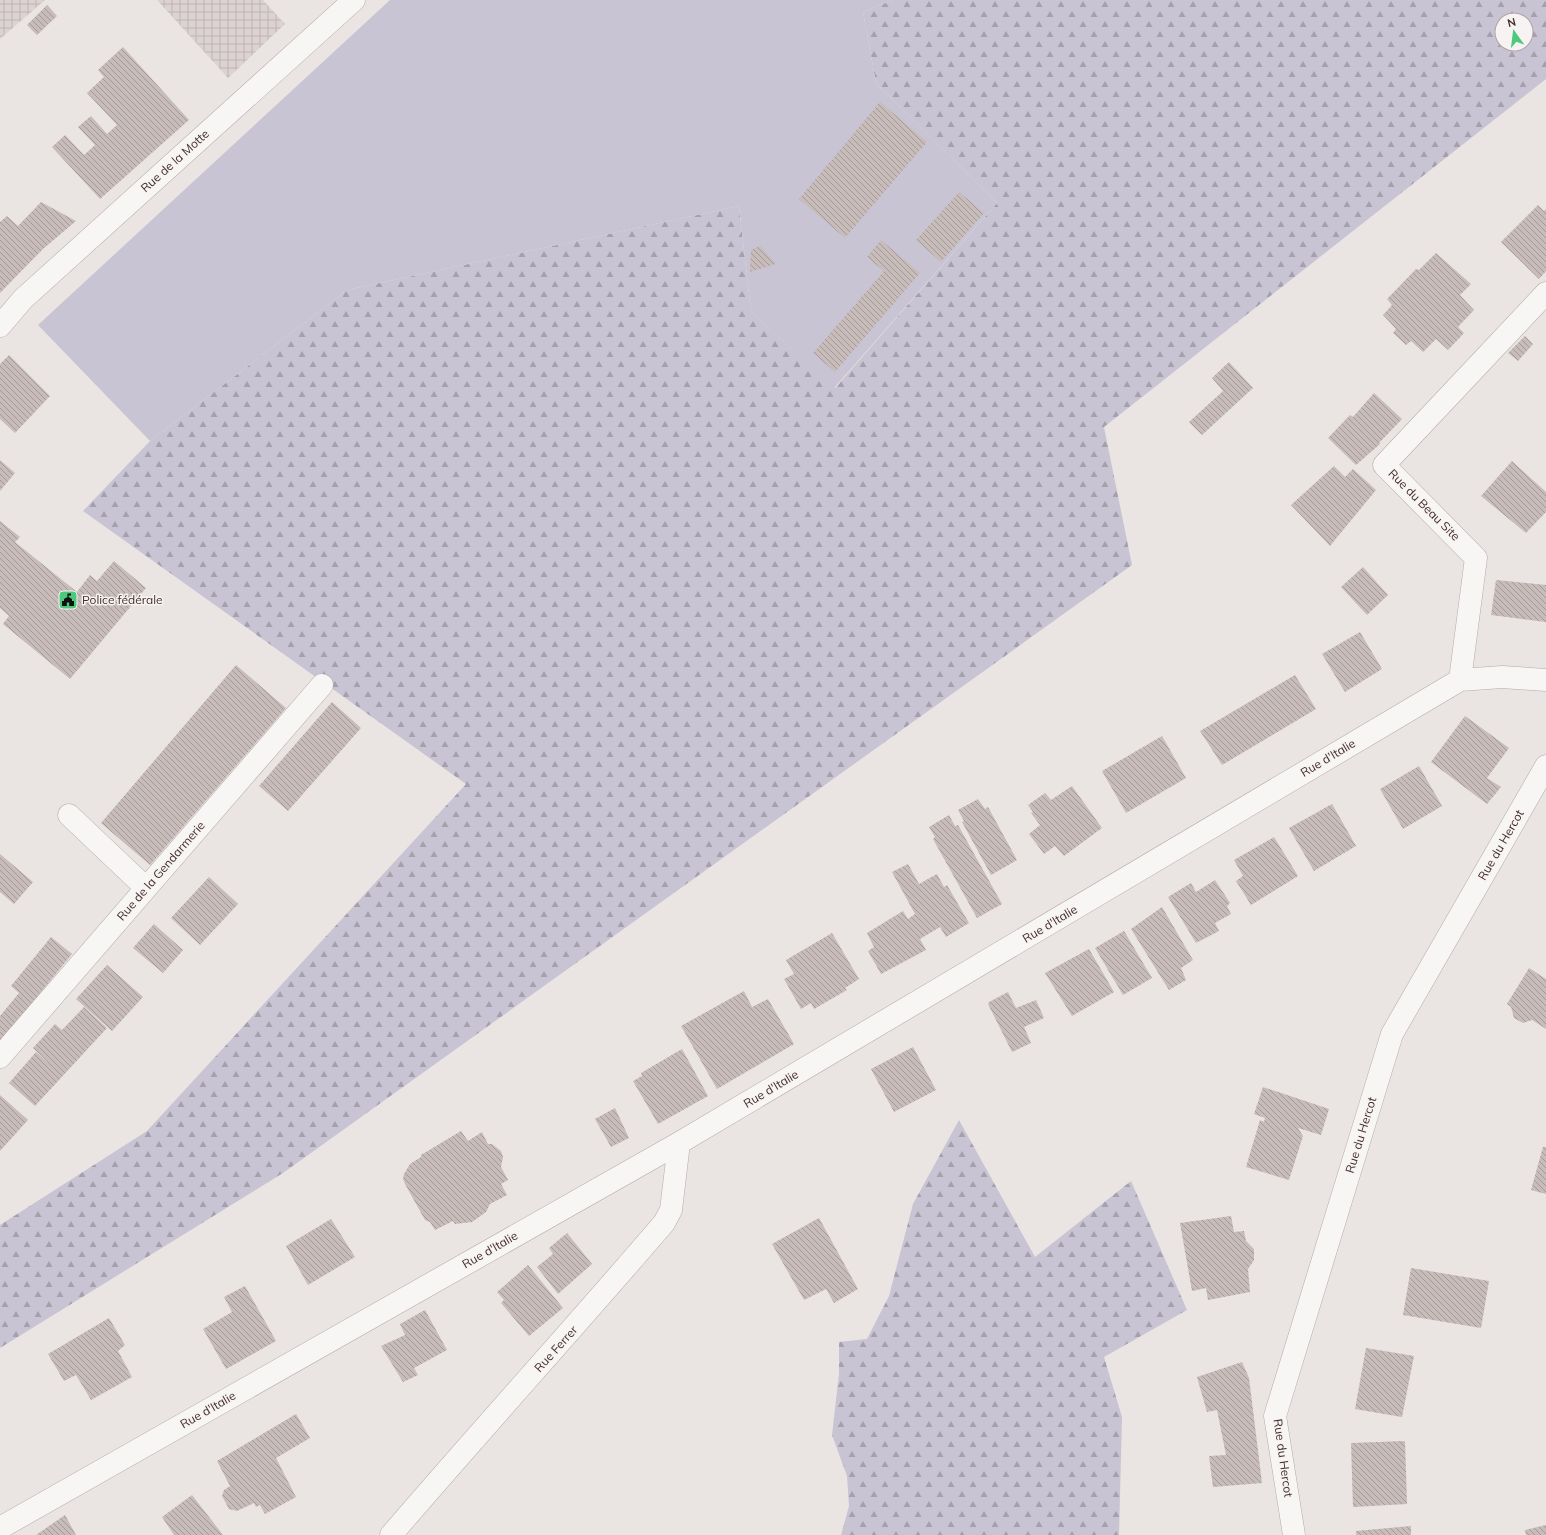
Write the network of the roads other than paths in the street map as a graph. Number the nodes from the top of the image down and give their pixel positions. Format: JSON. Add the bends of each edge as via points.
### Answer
{"nodes":[{"id":1,"x":354,"y":0,"type":"edge"},
{"id":2,"x":1546,"y":293,"type":"edge"},
{"id":3,"x":0,"y":326,"type":"edge"},
{"id":4,"x":1460,"y":680,"type":"junction"},
{"id":5,"x":1546,"y":680,"type":"edge"},
{"id":6,"x":322,"y":685,"type":"dead end"},
{"id":7,"x":1546,"y":766,"type":"edge"},
{"id":8,"x":69,"y":815,"type":"dead end"},
{"id":9,"x":146,"y":888,"type":"junction"},
{"id":10,"x":0,"y":1057,"type":"edge"},
{"id":11,"x":679,"y":1143,"type":"junction"},
{"id":12,"x":0,"y":1528,"type":"edge"},
{"id":13,"x":391,"y":1535,"type":"edge"},
{"id":14,"x":1294,"y":1535,"type":"edge"}],
"edges":[{"from":1,"to":3,"type":"street","name":"Rue de la Motte","via":[[22,299]]},
{"from":2,"to":4,"type":"street","name":"Rue du Beau Site","via":[[1384,465],[1476,558]]},
{"from":4,"to":5,"type":"street","name":"Rue d'Italie","via":[[1502,677]]},
{"from":4,"to":11,"type":"street","name":"Rue d'Italie"},
{"from":6,"to":9,"type":"street","name":"Rue de la Gendarmerie"},
{"from":7,"to":14,"type":"street","name":"Rue du Hercot","via":[[1392,1034],[1275,1416]]},
{"from":8,"to":9,"type":"street"},
{"from":9,"to":10,"type":"street","name":"Rue de la Gendarmerie"},
{"from":11,"to":12,"type":"street","name":"Rue d'Italie"},
{"from":11,"to":13,"type":"street","name":"Rue Ferrer","via":[[671,1210],[664,1223],[575,1328]]}]}
